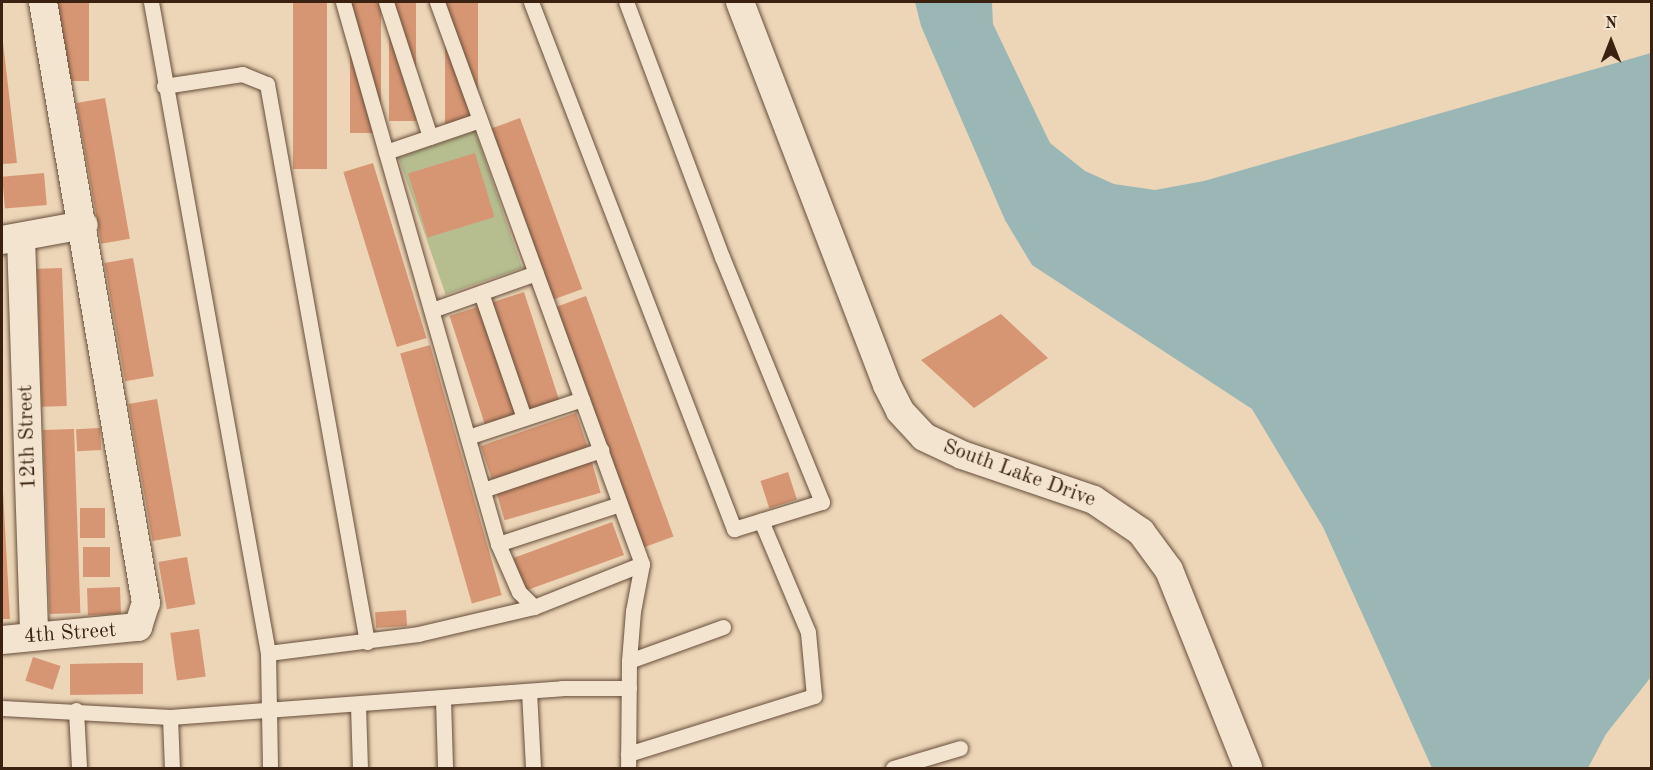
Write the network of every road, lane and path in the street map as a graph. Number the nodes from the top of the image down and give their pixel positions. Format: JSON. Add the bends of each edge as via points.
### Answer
{"nodes":[{"id":1,"x":43,"y":2,"type":"edge"},
{"id":2,"x":151,"y":2,"type":"edge"},
{"id":3,"x":343,"y":2,"type":"edge"},
{"id":4,"x":386,"y":2,"type":"edge"},
{"id":5,"x":437,"y":2,"type":"edge"},
{"id":6,"x":531,"y":2,"type":"edge"},
{"id":7,"x":626,"y":2,"type":"edge"},
{"id":8,"x":740,"y":2,"type":"edge"},
{"id":9,"x":164,"y":86,"type":"junction"},
{"id":10,"x":480,"y":120,"type":"junction"},
{"id":11,"x":430,"y":137,"type":"junction"},
{"id":12,"x":386,"y":152,"type":"junction"},
{"id":13,"x":84,"y":225,"type":"junction"},
{"id":14,"x":11,"y":239,"type":"edge"},
{"id":15,"x":536,"y":273,"type":"junction"},
{"id":16,"x":481,"y":293,"type":"junction"},
{"id":17,"x":432,"y":310,"type":"junction"},
{"id":18,"x":582,"y":399,"type":"junction"},
{"id":19,"x":524,"y":418,"type":"junction"},
{"id":20,"x":468,"y":437,"type":"junction"},
{"id":21,"x":600,"y":450,"type":"junction"},
{"id":22,"x":483,"y":490,"type":"junction"},
{"id":23,"x":620,"y":504,"type":"junction"},
{"id":24,"x":761,"y":521,"type":"junction"},
{"id":25,"x":498,"y":543,"type":"junction"},
{"id":26,"x":642,"y":564,"type":"junction"},
{"id":27,"x":534,"y":607,"type":"junction"},
{"id":28,"x":723,"y":627,"type":"dead end"},
{"id":29,"x":34,"y":635,"type":"junction"},
{"id":30,"x":2,"y":640,"type":"edge"},
{"id":31,"x":368,"y":642,"type":"junction"},
{"id":32,"x":268,"y":653,"type":"junction"},
{"id":33,"x":629,"y":661,"type":"junction"},
{"id":34,"x":629,"y":688,"type":"junction"},
{"id":35,"x":529,"y":691,"type":"junction"},
{"id":36,"x":444,"y":699,"type":"junction"},
{"id":37,"x":358,"y":705,"type":"junction"},
{"id":38,"x":2,"y":708,"type":"edge"},
{"id":39,"x":76,"y":710,"type":"junction"},
{"id":40,"x":269,"y":710,"type":"junction"},
{"id":41,"x":170,"y":717,"type":"junction"},
{"id":42,"x":960,"y":748,"type":"dead end"},
{"id":43,"x":628,"y":761,"type":"edge"},
{"id":44,"x":79,"y":768,"type":"edge"},
{"id":45,"x":172,"y":768,"type":"edge"},
{"id":46,"x":270,"y":768,"type":"edge"},
{"id":47,"x":360,"y":768,"type":"edge"},
{"id":48,"x":445,"y":768,"type":"edge"},
{"id":49,"x":532,"y":768,"type":"edge"},
{"id":50,"x":893,"y":768,"type":"edge"},
{"id":51,"x":1248,"y":768,"type":"edge"}],
"edges":[{"from":1,"to":13,"type":"street"},
{"from":2,"to":9,"type":"lane"},
{"from":3,"to":12,"type":"lane"},
{"from":4,"to":11,"type":"lane"},
{"from":5,"to":10,"type":"lane"},
{"from":6,"to":24,"type":"lane","via":[[734,529]]},
{"from":7,"to":24,"type":"lane","via":[[722,257],[822,502]]},
{"from":8,"to":51,"type":"street","name":"South Lake Drive","via":[[900,411],[924,437],[962,455],[1094,500],[1141,532],[1169,570]]},
{"from":9,"to":31,"type":"lane","via":[[242,74],[267,84]]},
{"from":9,"to":32,"type":"lane"},
{"from":10,"to":11,"type":"lane"},
{"from":10,"to":15,"type":"lane"},
{"from":11,"to":12,"type":"lane"},
{"from":12,"to":17,"type":"lane"},
{"from":13,"to":14,"type":"street"},
{"from":13,"to":29,"type":"street","name":"4th Street","via":[[146,603],[138,627]]},
{"from":14,"to":29,"type":"street","name":"12th Street"},
{"from":15,"to":16,"type":"lane"},
{"from":15,"to":18,"type":"lane"},
{"from":16,"to":17,"type":"lane"},
{"from":16,"to":19,"type":"lane"},
{"from":17,"to":20,"type":"lane"},
{"from":18,"to":19,"type":"lane"},
{"from":18,"to":21,"type":"lane"},
{"from":19,"to":20,"type":"lane"},
{"from":20,"to":22,"type":"lane"},
{"from":21,"to":22,"type":"lane"},
{"from":21,"to":23,"type":"lane"},
{"from":22,"to":25,"type":"lane"},
{"from":23,"to":25,"type":"lane"},
{"from":23,"to":26,"type":"lane"},
{"from":24,"to":43,"type":"lane","via":[[808,632],[814,696]]},
{"from":25,"to":27,"type":"lane","via":[[519,592]]},
{"from":26,"to":27,"type":"lane"},
{"from":26,"to":33,"type":"lane"},
{"from":27,"to":31,"type":"lane"},
{"from":28,"to":33,"type":"lane"},
{"from":29,"to":30,"type":"street","name":"4th Street"},
{"from":31,"to":32,"type":"lane"},
{"from":32,"to":40,"type":"lane"},
{"from":33,"to":34,"type":"lane"},
{"from":34,"to":35,"type":"lane"},
{"from":34,"to":43,"type":"lane"},
{"from":35,"to":36,"type":"lane"},
{"from":35,"to":49,"type":"lane"},
{"from":36,"to":37,"type":"lane"},
{"from":36,"to":48,"type":"lane"},
{"from":37,"to":40,"type":"lane"},
{"from":37,"to":47,"type":"lane"},
{"from":38,"to":39,"type":"lane"},
{"from":39,"to":41,"type":"lane"},
{"from":39,"to":44,"type":"lane"},
{"from":40,"to":41,"type":"lane"},
{"from":40,"to":46,"type":"lane"},
{"from":41,"to":45,"type":"lane"},
{"from":42,"to":50,"type":"lane"}]}
